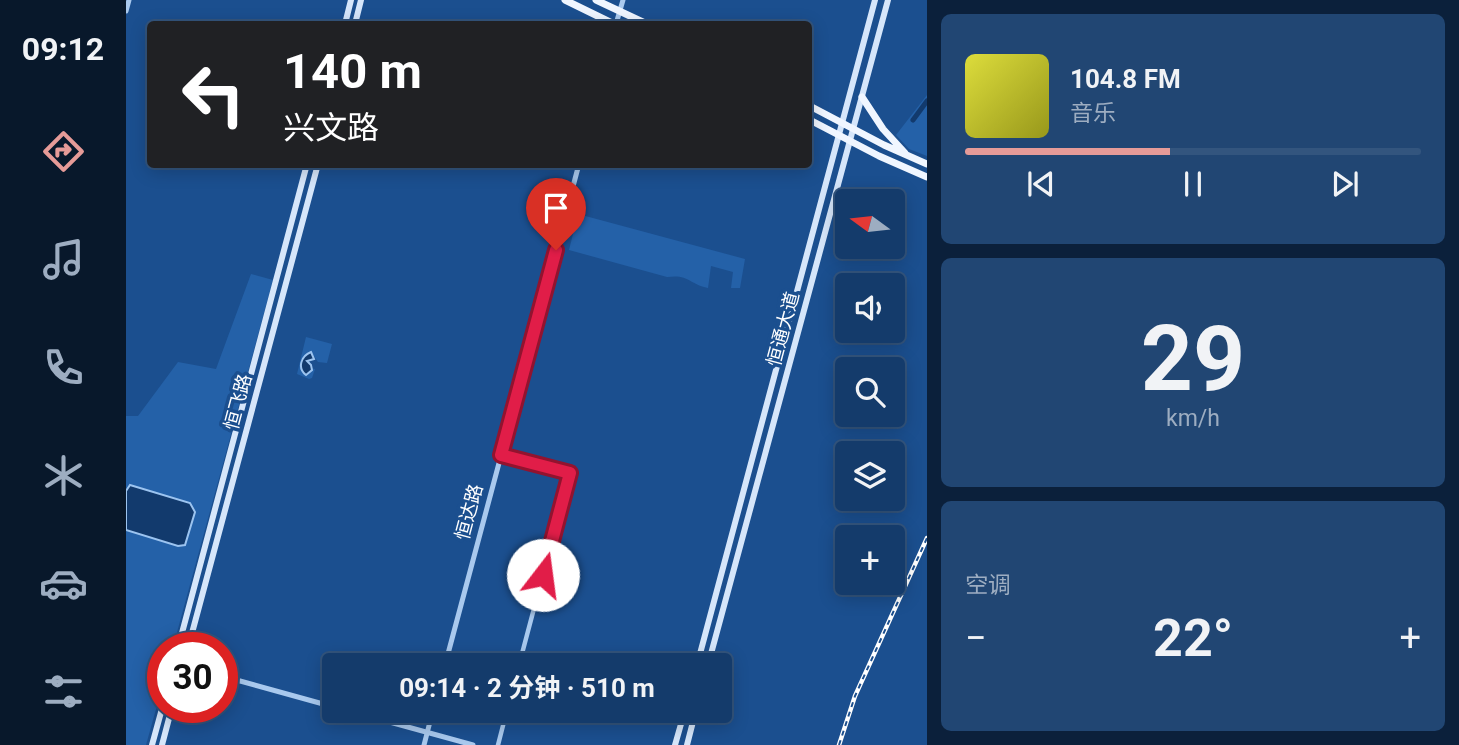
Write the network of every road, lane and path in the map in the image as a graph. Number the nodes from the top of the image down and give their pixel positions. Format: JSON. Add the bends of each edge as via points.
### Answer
{"nodes":[{"id":1,"x":129,"y":0,"type":"edge"},
{"id":2,"x":351,"y":0,"type":"edge"},
{"id":3,"x":361,"y":0,"type":"edge"},
{"id":4,"x":565,"y":0,"type":"edge"},
{"id":5,"x":596,"y":0,"type":"edge"},
{"id":6,"x":623,"y":0,"type":"edge"},
{"id":7,"x":876,"y":0,"type":"edge"},
{"id":8,"x":888,"y":0,"type":"edge"},
{"id":9,"x":126,"y":11,"type":"edge"},
{"id":10,"x":620,"y":11,"type":"junction"},
{"id":11,"x":346,"y":21,"type":"edge"},
{"id":12,"x":356,"y":21,"type":"edge"},
{"id":13,"x":609,"y":21,"type":"edge"},
{"id":14,"x":616,"y":21,"type":"edge"},
{"id":15,"x":641,"y":21,"type":"edge"},
{"id":16,"x":862,"y":97,"type":"junction"},
{"id":17,"x":812,"y":107,"type":"edge"},
{"id":18,"x":812,"y":121,"type":"edge"},
{"id":19,"x":842,"y":122,"type":"junction"},
{"id":20,"x":854,"y":128,"type":"junction"},
{"id":21,"x":839,"y":133,"type":"junction"},
{"id":22,"x":851,"y":139,"type":"junction"},
{"id":23,"x":908,"y":157,"type":"junction"},
{"id":24,"x":927,"y":164,"type":"edge"},
{"id":25,"x":306,"y":168,"type":"edge"},
{"id":26,"x":317,"y":168,"type":"edge"},
{"id":27,"x":578,"y":168,"type":"edge"},
{"id":28,"x":927,"y":177,"type":"edge"},
{"id":29,"x":501,"y":455,"type":"junction"},
{"id":30,"x":182,"y":632,"type":"edge"},
{"id":31,"x":192,"y":632,"type":"edge"},
{"id":32,"x":447,"y":653,"type":"edge"},
{"id":33,"x":522,"y":653,"type":"edge"},
{"id":34,"x":700,"y":653,"type":"edge"},
{"id":35,"x":711,"y":653,"type":"edge"},
{"id":36,"x":238,"y":680,"type":"edge"},
{"id":37,"x":322,"y":704,"type":"edge"},
{"id":38,"x":158,"y":723,"type":"edge"},
{"id":39,"x":168,"y":723,"type":"edge"},
{"id":40,"x":392,"y":723,"type":"edge"},
{"id":41,"x":430,"y":723,"type":"edge"},
{"id":42,"x":504,"y":723,"type":"edge"},
{"id":43,"x":682,"y":723,"type":"edge"},
{"id":44,"x":693,"y":723,"type":"edge"},
{"id":45,"x":427,"y":733,"type":"junction"},
{"id":46,"x":152,"y":745,"type":"edge"},
{"id":47,"x":162,"y":745,"type":"edge"},
{"id":48,"x":424,"y":745,"type":"edge"},
{"id":49,"x":473,"y":745,"type":"edge"},
{"id":50,"x":498,"y":745,"type":"edge"},
{"id":51,"x":676,"y":745,"type":"edge"},
{"id":52,"x":687,"y":745,"type":"edge"}],
"edges":[{"from":1,"to":9,"type":"street"},
{"from":2,"to":11,"type":"main road"},
{"from":3,"to":12,"type":"main road"},
{"from":4,"to":13,"type":"main road"},
{"from":5,"to":10,"type":"main road"},
{"from":6,"to":10,"type":"street"},
{"from":7,"to":19,"type":"main road","name":"恒通大道"},
{"from":8,"to":16,"type":"main road","name":"恒通大道"},
{"from":10,"to":14,"type":"street"},
{"from":10,"to":15,"type":"main road"},
{"from":16,"to":20,"type":"main road","name":"恒通大道"},
{"from":16,"to":23,"type":"main road"},
{"from":17,"to":19,"type":"main road"},
{"from":18,"to":21,"type":"main road"},
{"from":19,"to":20,"type":"main road"},
{"from":19,"to":21,"type":"main road","name":"恒通大道"},
{"from":20,"to":22,"type":"main road","name":"恒通大道"},
{"from":20,"to":23,"type":"main road"},
{"from":21,"to":22,"type":"main road"},
{"from":21,"to":34,"type":"main road","name":"恒通大道"},
{"from":22,"to":28,"type":"main road"},
{"from":22,"to":35,"type":"main road","name":"恒通大道"},
{"from":23,"to":24,"type":"main road"},
{"from":25,"to":30,"type":"main road","name":"恒飞路"},
{"from":26,"to":31,"type":"main road","name":"恒飞路"},
{"from":27,"to":29,"type":"street","name":"恒达路"},
{"from":29,"to":32,"type":"street","name":"恒达路"},
{"from":29,"to":33,"type":"street","via":[[570,473]]},
{"from":36,"to":37,"type":"street"},
{"from":38,"to":46,"type":"main road"},
{"from":39,"to":47,"type":"main road"},
{"from":40,"to":45,"type":"street"},
{"from":41,"to":45,"type":"street"},
{"from":42,"to":50,"type":"street"},
{"from":43,"to":51,"type":"main road"},
{"from":44,"to":52,"type":"main road"},
{"from":45,"to":48,"type":"street"},
{"from":45,"to":49,"type":"street"}]}
